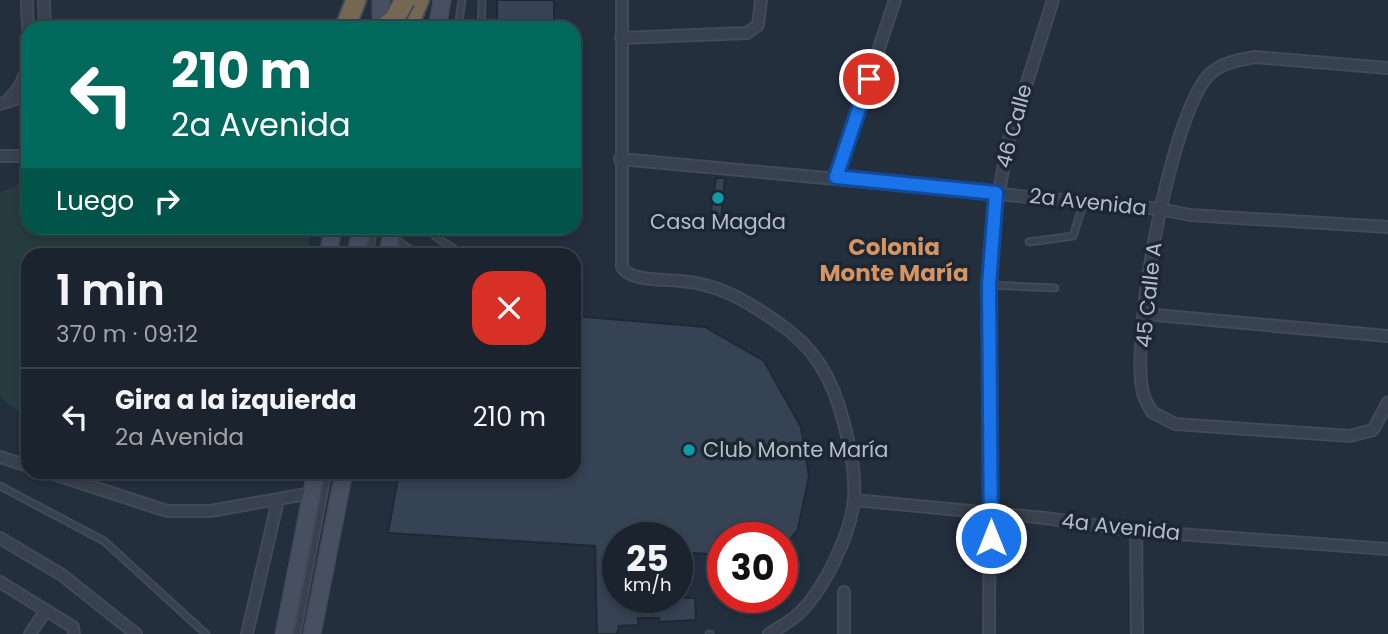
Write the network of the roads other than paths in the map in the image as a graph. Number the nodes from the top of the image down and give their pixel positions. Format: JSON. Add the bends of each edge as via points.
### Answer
{"nodes":[{"id":1,"x":27,"y":0,"type":"edge"},
{"id":2,"x":44,"y":0,"type":"edge"},
{"id":3,"x":356,"y":0,"type":"edge"},
{"id":4,"x":381,"y":0,"type":"edge"},
{"id":5,"x":388,"y":0,"type":"edge"},
{"id":6,"x":405,"y":0,"type":"edge"},
{"id":7,"x":419,"y":0,"type":"edge"},
{"id":8,"x":442,"y":0,"type":"edge"},
{"id":9,"x":462,"y":0,"type":"edge"},
{"id":10,"x":482,"y":0,"type":"edge"},
{"id":11,"x":622,"y":0,"type":"edge"},
{"id":12,"x":761,"y":0,"type":"edge"},
{"id":13,"x":895,"y":0,"type":"edge"},
{"id":14,"x":1053,"y":0,"type":"edge"},
{"id":15,"x":27,"y":21,"type":"edge"},
{"id":16,"x":45,"y":21,"type":"edge"},
{"id":17,"x":348,"y":21,"type":"edge"},
{"id":18,"x":382,"y":21,"type":"edge"},
{"id":19,"x":390,"y":21,"type":"edge"},
{"id":20,"x":392,"y":21,"type":"edge"},
{"id":21,"x":410,"y":21,"type":"edge"},
{"id":22,"x":438,"y":21,"type":"edge"},
{"id":23,"x":459,"y":21,"type":"edge"},
{"id":24,"x":481,"y":21,"type":"edge"},
{"id":25,"x":621,"y":38,"type":"junction"},
{"id":26,"x":1388,"y":68,"type":"edge"},
{"id":27,"x":21,"y":87,"type":"edge"},
{"id":28,"x":5,"y":98,"type":"edge"},
{"id":29,"x":0,"y":156,"type":"edge"},
{"id":30,"x":21,"y":156,"type":"edge"},
{"id":31,"x":620,"y":159,"type":"junction"},
{"id":32,"x":836,"y":177,"type":"junction"},
{"id":33,"x":996,"y":193,"type":"junction"},
{"id":34,"x":1084,"y":202,"type":"junction"},
{"id":35,"x":1160,"y":209,"type":"junction"},
{"id":36,"x":1388,"y":227,"type":"edge"},
{"id":37,"x":396,"y":235,"type":"edge"},
{"id":38,"x":434,"y":235,"type":"edge"},
{"id":39,"x":1029,"y":243,"type":"dead end"},
{"id":40,"x":408,"y":248,"type":"edge"},
{"id":41,"x":453,"y":248,"type":"edge"},
{"id":42,"x":989,"y":285,"type":"junction"},
{"id":43,"x":1055,"y":288,"type":"dead end"},
{"id":44,"x":1143,"y":314,"type":"junction"},
{"id":45,"x":1388,"y":336,"type":"edge"},
{"id":46,"x":1388,"y":402,"type":"edge"},
{"id":47,"x":0,"y":457,"type":"edge"},
{"id":48,"x":21,"y":464,"type":"edge"},
{"id":49,"x":69,"y":479,"type":"edge"},
{"id":50,"x":315,"y":479,"type":"edge"},
{"id":51,"x":327,"y":479,"type":"edge"},
{"id":52,"x":343,"y":479,"type":"edge"},
{"id":53,"x":0,"y":486,"type":"edge"},
{"id":54,"x":312,"y":493,"type":"junction"},
{"id":55,"x":278,"y":500,"type":"junction"},
{"id":56,"x":854,"y":500,"type":"junction"},
{"id":57,"x":991,"y":514,"type":"junction"},
{"id":58,"x":1136,"y":531,"type":"junction"},
{"id":59,"x":0,"y":538,"type":"edge"},
{"id":60,"x":1388,"y":549,"type":"edge"},
{"id":61,"x":1,"y":585,"type":"edge"},
{"id":62,"x":844,"y":592,"type":"dead end"},
{"id":63,"x":46,"y":610,"type":"junction"},
{"id":64,"x":30,"y":634,"type":"edge"},
{"id":65,"x":74,"y":634,"type":"edge"},
{"id":66,"x":136,"y":634,"type":"edge"},
{"id":67,"x":206,"y":634,"type":"edge"},
{"id":68,"x":247,"y":634,"type":"edge"},
{"id":69,"x":284,"y":634,"type":"edge"},
{"id":70,"x":297,"y":634,"type":"edge"},
{"id":71,"x":312,"y":634,"type":"edge"},
{"id":72,"x":769,"y":634,"type":"edge"},
{"id":73,"x":844,"y":634,"type":"edge"},
{"id":74,"x":989,"y":634,"type":"edge"},
{"id":75,"x":1137,"y":634,"type":"edge"}],
"edges":[{"from":1,"to":15,"type":"street"},
{"from":2,"to":16,"type":"street"},
{"from":3,"to":17,"type":"highway"},
{"from":4,"to":18,"type":"main road"},
{"from":5,"to":19,"type":"lane"},
{"from":6,"to":20,"type":"highway","bridge":true},
{"from":7,"to":21,"type":"highway"},
{"from":8,"to":22,"type":"main road"},
{"from":9,"to":23,"type":"lane"},
{"from":10,"to":24,"type":"lane"},
{"from":11,"to":25,"type":"street"},
{"from":12,"to":25,"type":"street","via":[[758,25],[747,33]]},
{"from":13,"to":32,"type":"street"},
{"from":14,"to":33,"type":"street","name":"46 Calle"},
{"from":25,"to":31,"type":"street"},
{"from":26,"to":35,"type":"street","name":"45 Calle A","via":[[1255,57],[1221,65],[1192,99]]},
{"from":27,"to":28,"type":"street"},
{"from":29,"to":30,"type":"street"},
{"from":31,"to":32,"type":"street","name":"2a Avenida"},
{"from":31,"to":56,"type":"street","via":[[622,267],[631,276],[709,285],[740,298],[794,334],[816,355],[835,390],[851,452]]},
{"from":32,"to":33,"type":"street","name":"2a Avenida"},
{"from":33,"to":34,"type":"street","name":"2a Avenida"},
{"from":33,"to":42,"type":"street","name":"46 Calle"},
{"from":34,"to":35,"type":"street","name":"2a Avenida"},
{"from":34,"to":39,"type":"lane","via":[[1073,236]]},
{"from":35,"to":36,"type":"street","name":"2a Avenida","via":[[1190,215]]},
{"from":35,"to":44,"type":"street","name":"45 Calle A"},
{"from":37,"to":40,"type":"lane"},
{"from":38,"to":41,"type":"lane"},
{"from":42,"to":43,"type":"lane"},
{"from":42,"to":57,"type":"street","name":"46 Calle"},
{"from":44,"to":45,"type":"street"},
{"from":44,"to":46,"type":"street","name":"45 Calle A","via":[[1141,386],[1152,412],[1175,424],[1350,436],[1367,434]]},
{"from":47,"to":48,"type":"street"},
{"from":49,"to":55,"type":"street","via":[[167,510],[200,512]]},
{"from":50,"to":54,"type":"main road"},
{"from":51,"to":70,"type":"lane"},
{"from":52,"to":71,"type":"main road"},
{"from":53,"to":67,"type":"lane","via":[[104,541]]},
{"from":54,"to":55,"type":"street"},
{"from":54,"to":69,"type":"main road"},
{"from":55,"to":68,"type":"street"},
{"from":56,"to":57,"type":"street","name":"4a Avenida"},
{"from":56,"to":72,"type":"street","via":[[827,577],[797,615]]},
{"from":57,"to":58,"type":"street","name":"4a Avenida"},
{"from":57,"to":74,"type":"street","name":"46 Calle"},
{"from":58,"to":60,"type":"street","name":"4a Avenida"},
{"from":58,"to":75,"type":"street"},
{"from":59,"to":66,"type":"street","via":[[62,575]]},
{"from":61,"to":63,"type":"street"},
{"from":62,"to":73,"type":"street"},
{"from":63,"to":64,"type":"street"},
{"from":63,"to":65,"type":"street","via":[[73,627]]}]}
